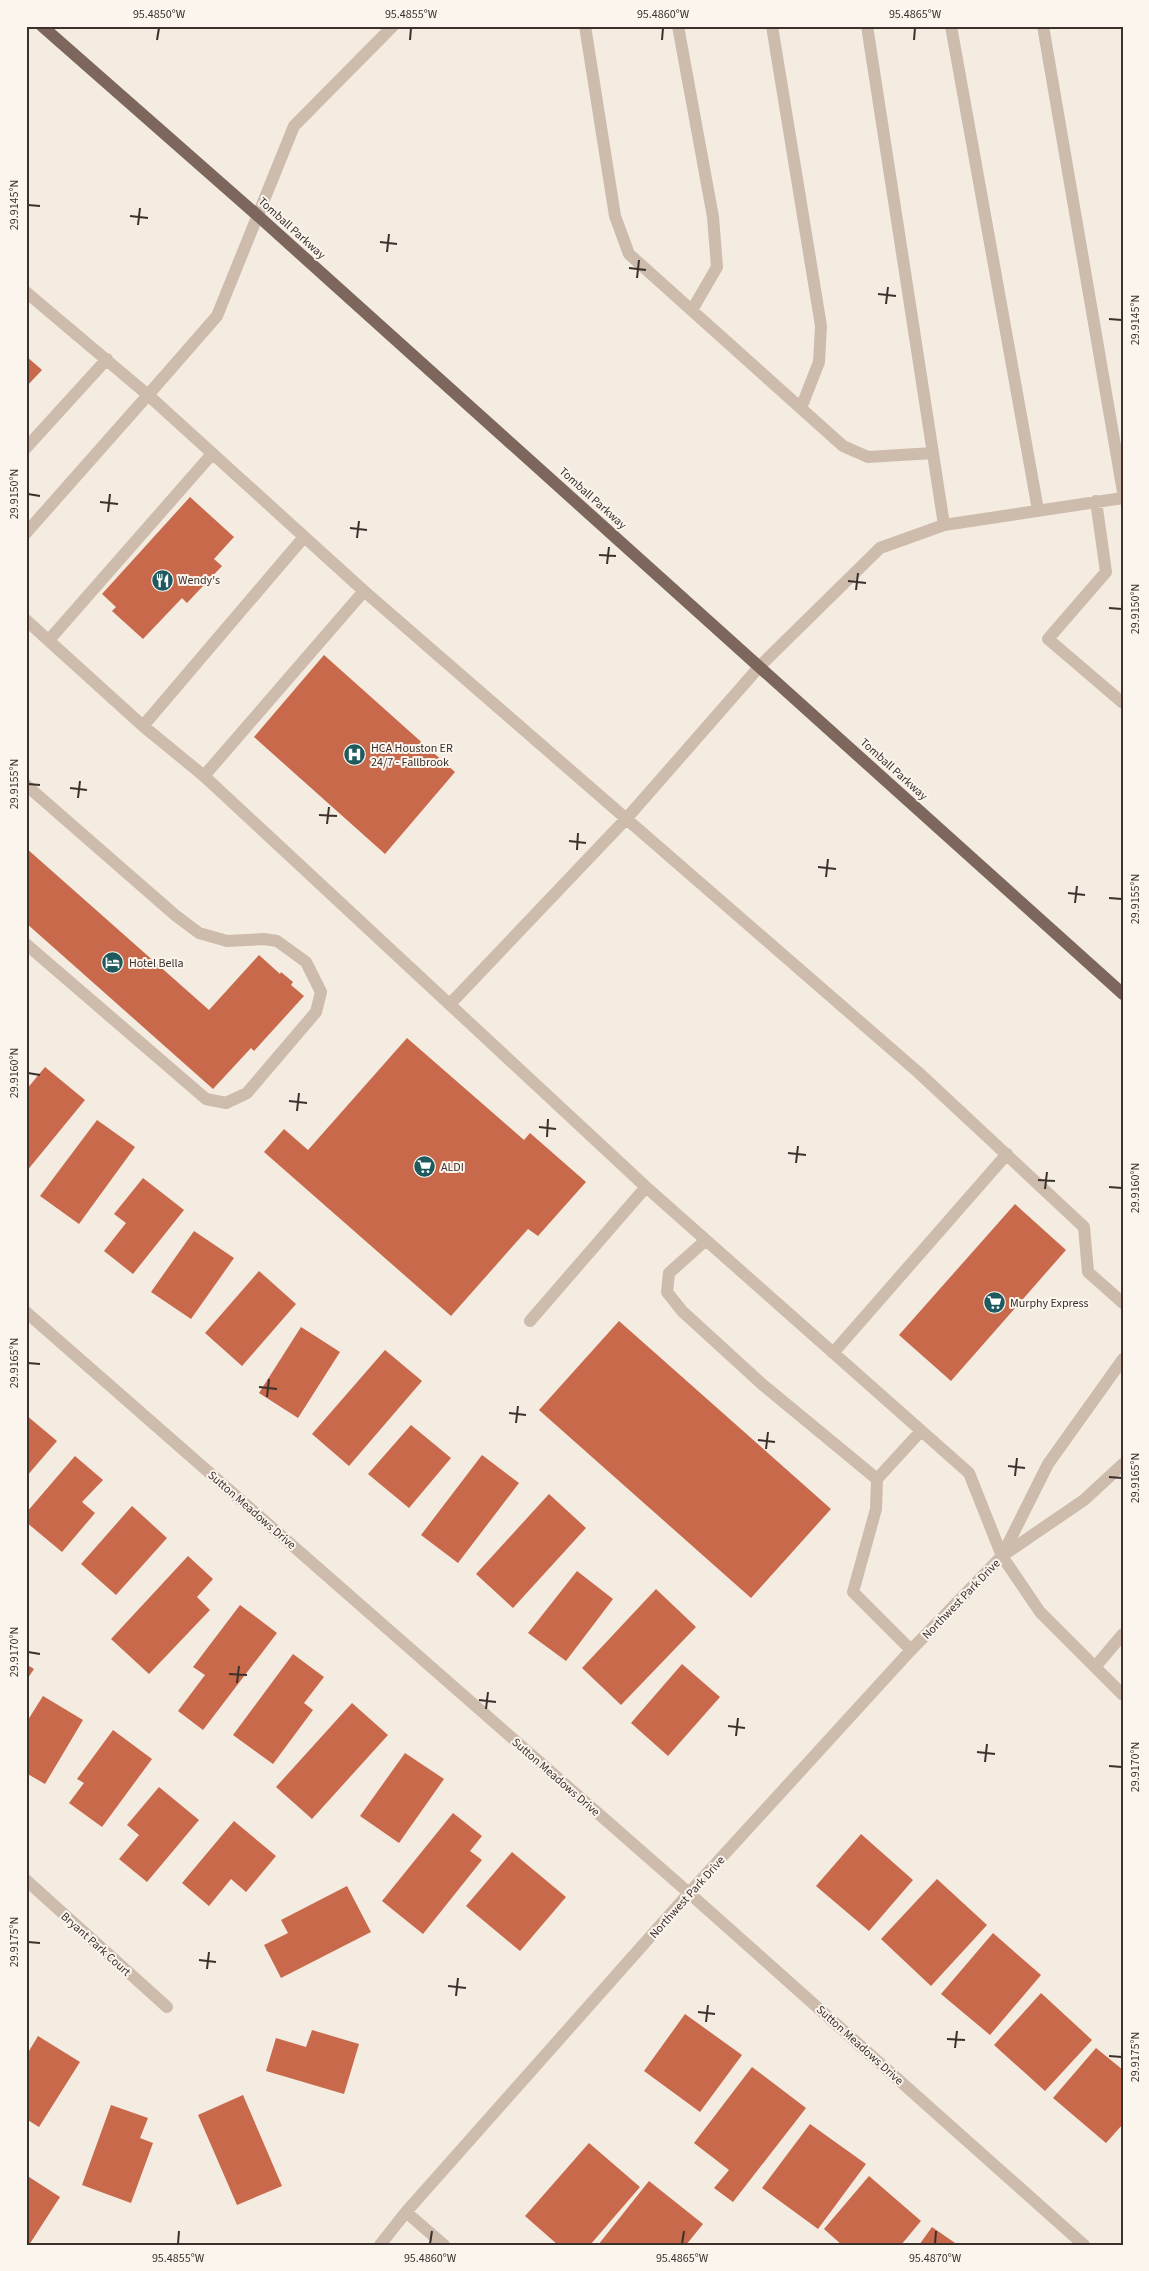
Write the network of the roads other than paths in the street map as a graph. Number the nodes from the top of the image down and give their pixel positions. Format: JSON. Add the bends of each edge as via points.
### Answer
{"nodes":[{"id":1,"x":42,"y":26,"type":"edge"},
{"id":2,"x":393,"y":26,"type":"edge"},
{"id":3,"x":585,"y":26,"type":"edge"},
{"id":4,"x":678,"y":26,"type":"edge"},
{"id":5,"x":772,"y":26,"type":"edge"},
{"id":6,"x":867,"y":26,"type":"edge"},
{"id":7,"x":951,"y":26,"type":"edge"},
{"id":8,"x":1043,"y":26,"type":"edge"},
{"id":9,"x":257,"y":215,"type":"junction"},
{"id":10,"x":26,"y":292,"type":"edge"},
{"id":11,"x":692,"y":310,"type":"junction"},
{"id":12,"x":107,"y":359,"type":"junction"},
{"id":13,"x":148,"y":395,"type":"junction"},
{"id":14,"x":801,"y":408,"type":"junction"},
{"id":15,"x":26,"y":448,"type":"edge"},
{"id":16,"x":933,"y":453,"type":"junction"},
{"id":17,"x":212,"y":454,"type":"junction"},
{"id":18,"x":1123,"y":492,"type":"edge"},
{"id":19,"x":1123,"y":498,"type":"edge"},
{"id":20,"x":1096,"y":502,"type":"junction"},
{"id":21,"x":1038,"y":510,"type":"junction"},
{"id":22,"x":944,"y":525,"type":"junction"},
{"id":23,"x":26,"y":533,"type":"edge"},
{"id":24,"x":304,"y":538,"type":"junction"},
{"id":25,"x":364,"y":591,"type":"junction"},
{"id":26,"x":26,"y":620,"type":"edge"},
{"id":27,"x":48,"y":640,"type":"junction"},
{"id":28,"x":760,"y":666,"type":"junction"},
{"id":29,"x":1123,"y":703,"type":"edge"},
{"id":30,"x":143,"y":726,"type":"junction"},
{"id":31,"x":204,"y":776,"type":"junction"},
{"id":32,"x":26,"y":785,"type":"edge"},
{"id":33,"x":626,"y":818,"type":"junction"},
{"id":34,"x":26,"y":944,"type":"edge"},
{"id":35,"x":1123,"y":994,"type":"edge"},
{"id":36,"x":450,"y":1004,"type":"junction"},
{"id":37,"x":1007,"y":1154,"type":"junction"},
{"id":38,"x":646,"y":1187,"type":"junction"},
{"id":39,"x":706,"y":1240,"type":"junction"},
{"id":40,"x":1123,"y":1303,"type":"edge"},
{"id":41,"x":26,"y":1312,"type":"edge"},
{"id":42,"x":530,"y":1321,"type":"dead end"},
{"id":43,"x":833,"y":1353,"type":"junction"},
{"id":44,"x":1123,"y":1359,"type":"edge"},
{"id":45,"x":921,"y":1431,"type":"junction"},
{"id":46,"x":1123,"y":1464,"type":"edge"},
{"id":47,"x":877,"y":1479,"type":"junction"},
{"id":48,"x":1002,"y":1556,"type":"junction"},
{"id":49,"x":1123,"y":1634,"type":"edge"},
{"id":50,"x":911,"y":1650,"type":"junction"},
{"id":51,"x":1095,"y":1667,"type":"junction"},
{"id":52,"x":1123,"y":1695,"type":"edge"},
{"id":53,"x":26,"y":1880,"type":"edge"},
{"id":54,"x":690,"y":1893,"type":"junction"},
{"id":55,"x":167,"y":2007,"type":"dead end"},
{"id":56,"x":406,"y":2212,"type":"junction"},
{"id":57,"x":380,"y":2245,"type":"edge"},
{"id":58,"x":444,"y":2245,"type":"edge"},
{"id":59,"x":1084,"y":2245,"type":"edge"}],
"edges":[{"from":1,"to":9,"type":"main road","name":"Tomball Parkway"},
{"from":2,"to":9,"type":"street","via":[[294,126]]},
{"from":3,"to":11,"type":"street","via":[[615,216],[629,254]]},
{"from":4,"to":11,"type":"street","via":[[713,217],[717,267]]},
{"from":5,"to":14,"type":"street","via":[[821,326],[819,362]]},
{"from":6,"to":16,"type":"street"},
{"from":7,"to":21,"type":"street"},
{"from":8,"to":18,"type":"street"},
{"from":9,"to":13,"type":"street","via":[[217,316]]},
{"from":9,"to":28,"type":"main road","name":"Tomball Parkway"},
{"from":10,"to":12,"type":"street"},
{"from":11,"to":14,"type":"street"},
{"from":12,"to":13,"type":"street"},
{"from":12,"to":15,"type":"street"},
{"from":13,"to":17,"type":"street"},
{"from":13,"to":23,"type":"street"},
{"from":14,"to":16,"type":"street","via":[[843,446],[868,457]]},
{"from":16,"to":22,"type":"street"},
{"from":17,"to":24,"type":"street"},
{"from":17,"to":27,"type":"street"},
{"from":19,"to":20,"type":"street"},
{"from":20,"to":21,"type":"street"},
{"from":20,"to":29,"type":"street","via":[[1106,572],[1048,639]]},
{"from":21,"to":22,"type":"street"},
{"from":22,"to":28,"type":"street","via":[[880,548]]},
{"from":24,"to":25,"type":"street"},
{"from":24,"to":30,"type":"street"},
{"from":25,"to":31,"type":"street"},
{"from":25,"to":33,"type":"street"},
{"from":26,"to":27,"type":"street"},
{"from":27,"to":30,"type":"street"},
{"from":28,"to":33,"type":"street"},
{"from":28,"to":35,"type":"main road","name":"Tomball Parkway"},
{"from":30,"to":31,"type":"street"},
{"from":31,"to":36,"type":"street"},
{"from":32,"to":34,"type":"street","via":[[199,933],[227,941],[277,941],[306,962],[321,992],[316,1012],[260,1078],[247,1093],[226,1103],[206,1098]]},
{"from":33,"to":36,"type":"street"},
{"from":33,"to":37,"type":"street","via":[[919,1073]]},
{"from":36,"to":38,"type":"street"},
{"from":37,"to":40,"type":"street","via":[[1084,1227],[1088,1272]]},
{"from":37,"to":43,"type":"street"},
{"from":38,"to":39,"type":"street"},
{"from":38,"to":42,"type":"street"},
{"from":39,"to":43,"type":"street"},
{"from":39,"to":47,"type":"street","via":[[669,1274],[668,1292],[682,1311],[763,1385]]},
{"from":41,"to":54,"type":"street","name":"Sutton Meadows Drive"},
{"from":43,"to":45,"type":"street"},
{"from":44,"to":48,"type":"street","name":"Northwest Park Drive","via":[[1048,1464]]},
{"from":45,"to":47,"type":"street"},
{"from":45,"to":48,"type":"street","via":[[969,1473]]},
{"from":46,"to":48,"type":"street","name":"Northwest Park Drive","via":[[1084,1500]]},
{"from":47,"to":50,"type":"street","via":[[876,1509],[853,1592]]},
{"from":48,"to":50,"type":"street","name":"Northwest Park Drive"},
{"from":48,"to":51,"type":"street","via":[[1040,1612]]},
{"from":49,"to":51,"type":"street"},
{"from":50,"to":54,"type":"street","name":"Northwest Park Drive"},
{"from":51,"to":52,"type":"street"},
{"from":53,"to":55,"type":"street","name":"Bryant Park Court"},
{"from":54,"to":56,"type":"street","name":"Northwest Park Drive"},
{"from":54,"to":59,"type":"street","name":"Sutton Meadows Drive"},
{"from":56,"to":57,"type":"street","name":"Northwest Park Drive"},
{"from":56,"to":58,"type":"street"}]}
